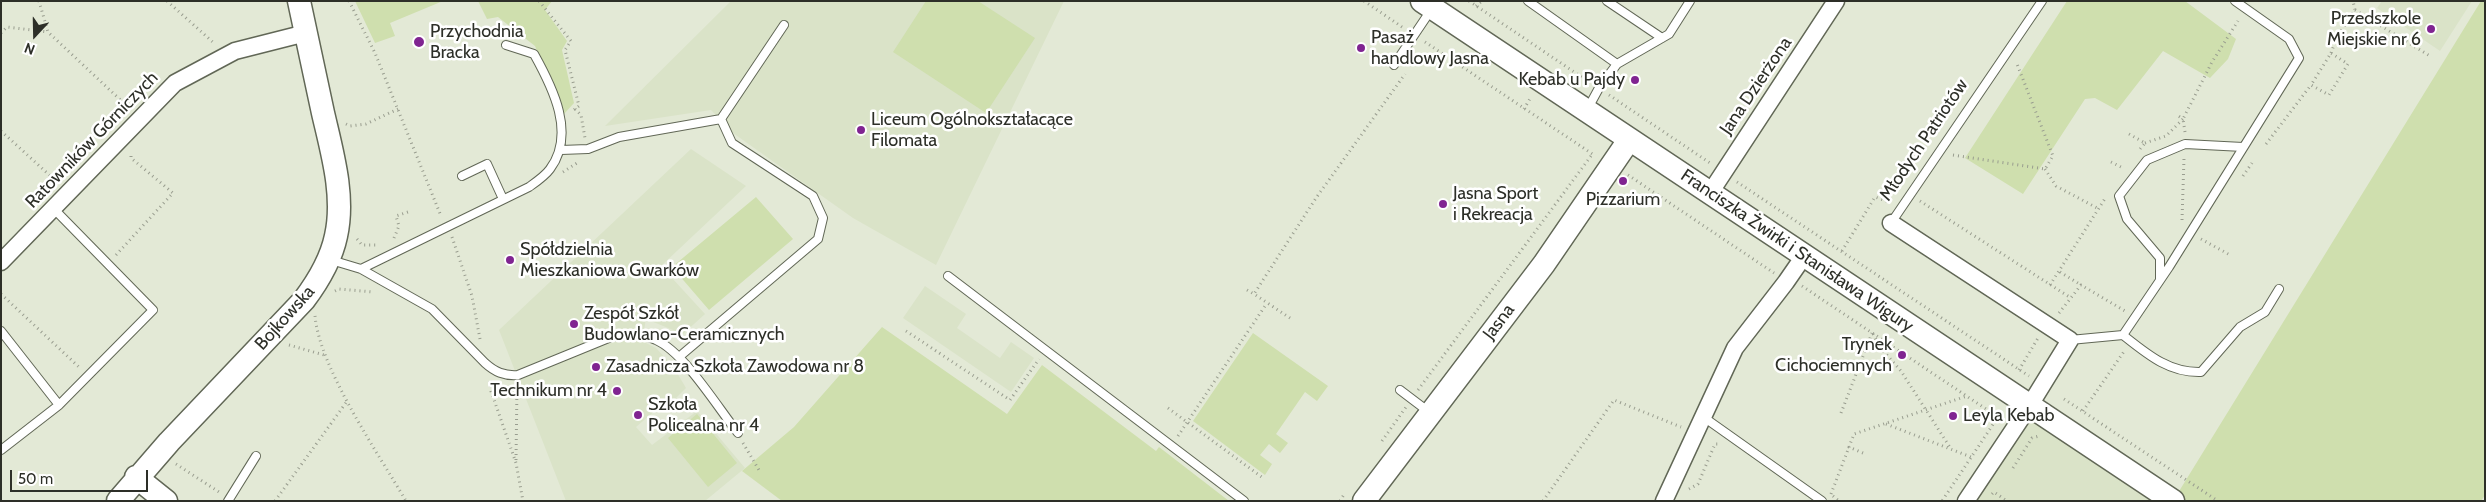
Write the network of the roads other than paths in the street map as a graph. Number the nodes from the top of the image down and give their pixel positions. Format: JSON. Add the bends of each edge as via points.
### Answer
{"nodes":[{"id":1,"x":299,"y":1,"type":"edge"},
{"id":2,"x":1528,"y":1,"type":"edge"},
{"id":3,"x":1606,"y":1,"type":"edge"},
{"id":4,"x":1690,"y":1,"type":"edge"},
{"id":5,"x":1836,"y":1,"type":"edge"},
{"id":6,"x":2042,"y":1,"type":"edge"},
{"id":7,"x":2236,"y":1,"type":"edge"},
{"id":8,"x":1427,"y":5,"type":"edge"},
{"id":9,"x":784,"y":25,"type":"dead end"},
{"id":10,"x":306,"y":33,"type":"junction"},
{"id":11,"x":1662,"y":38,"type":"junction"},
{"id":12,"x":506,"y":45,"type":"dead end"},
{"id":13,"x":1617,"y":64,"type":"junction"},
{"id":14,"x":1394,"y":65,"type":"dead end"},
{"id":15,"x":1586,"y":112,"type":"junction"},
{"id":16,"x":721,"y":119,"type":"junction"},
{"id":17,"x":1629,"y":140,"type":"junction"},
{"id":18,"x":2243,"y":147,"type":"junction"},
{"id":19,"x":561,"y":150,"type":"junction"},
{"id":20,"x":462,"y":176,"type":"dead end"},
{"id":21,"x":1710,"y":193,"type":"junction"},
{"id":22,"x":503,"y":200,"type":"junction"},
{"id":23,"x":53,"y":208,"type":"junction"},
{"id":24,"x":1891,"y":223,"type":"joint"},
{"id":25,"x":1804,"y":256,"type":"junction"},
{"id":26,"x":329,"y":259,"type":"junction"},
{"id":27,"x":1,"y":262,"type":"edge"},
{"id":28,"x":361,"y":268,"type":"junction"},
{"id":29,"x":948,"y":276,"type":"dead end"},
{"id":30,"x":2160,"y":280,"type":"junction"},
{"id":31,"x":2279,"y":289,"type":"dead end"},
{"id":32,"x":1,"y":330,"type":"edge"},
{"id":33,"x":2123,"y":335,"type":"junction"},
{"id":34,"x":2070,"y":340,"type":"junction"},
{"id":35,"x":679,"y":357,"type":"junction"},
{"id":36,"x":1400,"y":390,"type":"dead end"},
{"id":37,"x":59,"y":405,"type":"junction"},
{"id":38,"x":2030,"y":405,"type":"junction"},
{"id":39,"x":1431,"y":413,"type":"junction"},
{"id":40,"x":1702,"y":416,"type":"junction"},
{"id":41,"x":738,"y":433,"type":"road end"},
{"id":42,"x":1,"y":450,"type":"edge"},
{"id":43,"x":256,"y":456,"type":"dead end"},
{"id":44,"x":136,"y":478,"type":"junction"},
{"id":45,"x":1358,"y":493,"type":"edge"},
{"id":46,"x":229,"y":500,"type":"edge"},
{"id":47,"x":118,"y":501,"type":"edge"},
{"id":48,"x":166,"y":501,"type":"edge"},
{"id":49,"x":1244,"y":501,"type":"edge"},
{"id":50,"x":1664,"y":501,"type":"edge"},
{"id":51,"x":1822,"y":501,"type":"edge"},
{"id":52,"x":1966,"y":501,"type":"edge"},
{"id":53,"x":2173,"y":501,"type":"edge"}],
"edges":[{"from":1,"to":10,"type":"street","name":"Bojkowska"},
{"from":2,"to":13,"type":"lane"},
{"from":3,"to":11,"type":"lane"},
{"from":4,"to":11,"type":"lane","via":[[1669,34]]},
{"from":5,"to":21,"type":"street","name":"Jana Dzierżona"},
{"from":6,"to":24,"type":"lane","name":"Młodych Patriotów"},
{"from":7,"to":18,"type":"lane","via":[[2289,40],[2299,58]]},
{"from":8,"to":14,"type":"lane","via":[[1414,35]]},
{"from":8,"to":15,"type":"street","name":"Franciszka Żwirki i Stanisława Wigury"},
{"from":9,"to":16,"type":"lane"},
{"from":10,"to":23,"type":"street","name":"Ratowników Górniczych","via":[[235,51],[175,83]]},
{"from":10,"to":26,"type":"street","name":"Bojkowska","via":[[340,206]]},
{"from":11,"to":13,"type":"lane"},
{"from":12,"to":19,"type":"lane","via":[[534,54],[546,75],[561,121]]},
{"from":13,"to":15,"type":"lane"},
{"from":15,"to":17,"type":"street","name":"Franciszka Żwirki i Stanisława Wigury"},
{"from":16,"to":19,"type":"lane","via":[[619,136],[588,149]]},
{"from":16,"to":35,"type":"lane","via":[[732,143],[813,196],[823,218],[818,239]]},
{"from":17,"to":21,"type":"street","name":"Franciszka Żwirki i Stanisława Wigury"},
{"from":17,"to":39,"type":"street","name":"Jasna","via":[[1544,264]]},
{"from":18,"to":30,"type":"lane"},
{"from":18,"to":30,"type":"lane","via":[[2185,144],[2148,160],[2119,196],[2126,219],[2160,258]]},
{"from":19,"to":22,"type":"lane","via":[[549,171],[529,187]]},
{"from":20,"to":22,"type":"lane","via":[[487,164]]},
{"from":21,"to":25,"type":"street","name":"Franciszka Żwirki i Stanisława Wigury"},
{"from":22,"to":28,"type":"lane"},
{"from":23,"to":27,"type":"street","name":"Ratowników Górniczych"},
{"from":23,"to":37,"type":"lane","via":[[153,310]]},
{"from":24,"to":34,"type":"street","name":"Młodych Patriotów"},
{"from":25,"to":38,"type":"street","name":"Franciszka Żwirki i Stanisława Wigury"},
{"from":25,"to":40,"type":"street","via":[[1793,283],[1735,348]]},
{"from":26,"to":28,"type":"lane"},
{"from":26,"to":44,"type":"street","name":"Bojkowska","via":[[318,282],[304,300]]},
{"from":28,"to":35,"type":"lane","via":[[432,309],[498,373],[518,375],[610,337],[625,334],[657,340]]},
{"from":29,"to":49,"type":"lane"},
{"from":30,"to":33,"type":"lane"},
{"from":31,"to":33,"type":"lane","via":[[2265,312],[2240,327],[2201,372],[2168,367]]},
{"from":32,"to":37,"type":"lane"},
{"from":33,"to":34,"type":"lane"},
{"from":34,"to":38,"type":"street"},
{"from":35,"to":41,"type":"lane"},
{"from":36,"to":39,"type":"lane"},
{"from":37,"to":42,"type":"lane"},
{"from":38,"to":52,"type":"street"},
{"from":38,"to":53,"type":"street","name":"Franciszka Żwirki i Stanisława Wigury"},
{"from":39,"to":45,"type":"street","name":"Jasna"},
{"from":40,"to":50,"type":"street"},
{"from":40,"to":51,"type":"lane"},
{"from":43,"to":46,"type":"lane"},
{"from":44,"to":47,"type":"street","name":"Bojkowska"},
{"from":44,"to":48,"type":"street"}]}
